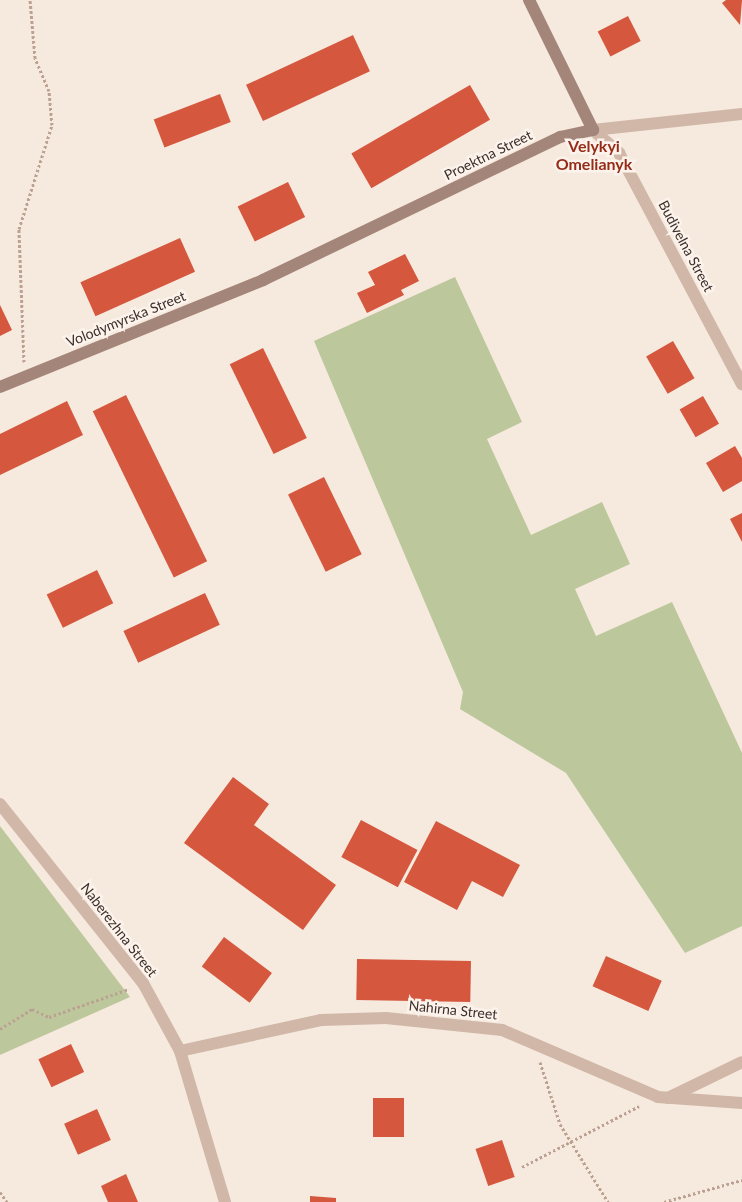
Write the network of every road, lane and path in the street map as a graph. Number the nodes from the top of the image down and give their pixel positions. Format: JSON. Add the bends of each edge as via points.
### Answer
{"nodes":[{"id":1,"x":30,"y":0,"type":"edge"},
{"id":2,"x":528,"y":0,"type":"edge"},
{"id":3,"x":742,"y":114,"type":"edge"},
{"id":4,"x":593,"y":130,"type":"junction"},
{"id":5,"x":263,"y":280,"type":"joint"},
{"id":6,"x":24,"y":375,"type":"junction"},
{"id":7,"x":742,"y":384,"type":"edge"},
{"id":8,"x":0,"y":387,"type":"edge"},
{"id":9,"x":0,"y":804,"type":"edge"},
{"id":10,"x":143,"y":983,"type":"junction"},
{"id":11,"x":0,"y":1029,"type":"edge"},
{"id":12,"x":532,"y":1042,"type":"junction"},
{"id":13,"x":180,"y":1051,"type":"junction"},
{"id":14,"x":742,"y":1062,"type":"edge"},
{"id":15,"x":662,"y":1098,"type":"junction"},
{"id":16,"x":742,"y":1103,"type":"edge"},
{"id":17,"x":569,"y":1141,"type":"junction"},
{"id":18,"x":522,"y":1167,"type":"dead end"},
{"id":19,"x":742,"y":1180,"type":"edge"},
{"id":20,"x":0,"y":1192,"type":"edge"},
{"id":21,"x":6,"y":1202,"type":"edge"},
{"id":22,"x":225,"y":1202,"type":"edge"},
{"id":23,"x":608,"y":1202,"type":"edge"},
{"id":24,"x":664,"y":1202,"type":"edge"}],
"edges":[{"from":1,"to":6,"type":"path","via":[[35,58],[49,91],[52,125],[19,229]]},
{"from":2,"to":4,"type":"street"},
{"from":3,"to":4,"type":"street","name":"Proektna Street"},
{"from":4,"to":5,"type":"street","name":"Proektna Street","via":[[560,137]]},
{"from":4,"to":7,"type":"street","name":"Budivelna Street","via":[[620,153]]},
{"from":5,"to":6,"type":"street","name":"Volodymyrska Street"},
{"from":6,"to":8,"type":"street","name":"Volodymyrska Street"},
{"from":9,"to":10,"type":"street","name":"Naberezhna Street"},
{"from":10,"to":11,"type":"path","via":[[48,1017],[32,1009]]},
{"from":10,"to":13,"type":"street","name":"Naberezhna Street"},
{"from":12,"to":13,"type":"street","name":"Nahirna Street","via":[[502,1030],[367,1018],[320,1020]]},
{"from":12,"to":15,"type":"street","name":"Nahirna Street"},
{"from":12,"to":17,"type":"path"},
{"from":13,"to":22,"type":"street","name":"Naberezhna Street"},
{"from":14,"to":15,"type":"street"},
{"from":15,"to":16,"type":"street","name":"Nahirna Street"},
{"from":15,"to":17,"type":"path"},
{"from":17,"to":18,"type":"path"},
{"from":17,"to":23,"type":"path"},
{"from":19,"to":24,"type":"path"},
{"from":20,"to":21,"type":"path"}]}
